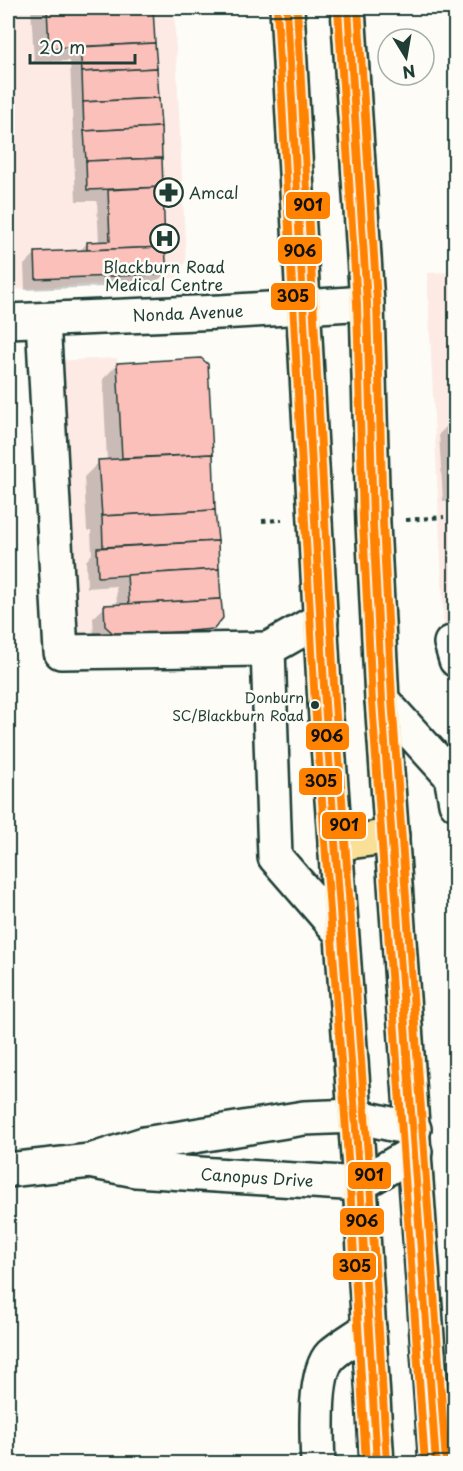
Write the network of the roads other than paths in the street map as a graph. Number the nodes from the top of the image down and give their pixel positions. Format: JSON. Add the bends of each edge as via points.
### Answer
{"nodes":[{"id":1,"x":286,"y":8,"type":"edge"},
{"id":2,"x":348,"y":8,"type":"edge"},
{"id":3,"x":368,"y":303,"type":"junction"},
{"id":4,"x":305,"y":306,"type":"junction"},
{"id":5,"x":43,"y":320,"type":"junction"},
{"id":6,"x":8,"y":321,"type":"edge"},
{"id":7,"x":321,"y":619,"type":"junction"},
{"id":8,"x":268,"y":649,"type":"junction"},
{"id":9,"x":382,"y":700,"type":"junction"},
{"id":10,"x":456,"y":803,"type":"edge"},
{"id":11,"x":392,"y":836,"type":"junction"},
{"id":12,"x":335,"y":844,"type":"junction"},
{"id":13,"x":341,"y":933,"type":"junction"},
{"id":14,"x":355,"y":1116,"type":"junction"},
{"id":15,"x":415,"y":1141,"type":"junction"},
{"id":16,"x":90,"y":1161,"type":"junction"},
{"id":17,"x":8,"y":1170,"type":"edge"},
{"id":18,"x":360,"y":1184,"type":"junction"},
{"id":19,"x":369,"y":1328,"type":"junction"},
{"id":20,"x":318,"y":1464,"type":"edge"},
{"id":21,"x":377,"y":1464,"type":"edge"},
{"id":22,"x":436,"y":1464,"type":"edge"}],
"edges":[{"from":1,"to":4,"type":"main road"},
{"from":2,"to":3,"type":"main road"},
{"from":3,"to":4,"type":"street","name":"Nonda Avenue"},
{"from":3,"to":9,"type":"main road"},
{"from":4,"to":5,"type":"street","name":"Nonda Avenue"},
{"from":4,"to":7,"type":"main road"},
{"from":5,"to":6,"type":"street","name":"Nonda Avenue"},
{"from":5,"to":8,"type":"street","via":[[61,652]]},
{"from":7,"to":8,"type":"street"},
{"from":7,"to":12,"type":"main road"},
{"from":8,"to":13,"type":"street","via":[[275,857]]},
{"from":9,"to":10,"type":"street","via":[[451,776]]},
{"from":9,"to":11,"type":"main road"},
{"from":11,"to":12,"type":"main road"},
{"from":11,"to":15,"type":"main road"},
{"from":12,"to":13,"type":"main road"},
{"from":13,"to":14,"type":"main road"},
{"from":14,"to":15,"type":"street","name":"Canopus Drive"},
{"from":14,"to":16,"type":"street","name":"Canopus Drive","via":[[304,1118],[144,1144]]},
{"from":14,"to":18,"type":"main road"},
{"from":15,"to":18,"type":"street"},
{"from":15,"to":22,"type":"main road"},
{"from":16,"to":17,"type":"street","name":"Canopus Drive"},
{"from":16,"to":18,"type":"street","name":"Canopus Drive","via":[[136,1170]]},
{"from":18,"to":19,"type":"main road"},
{"from":19,"to":20,"type":"street","via":[[329,1356],[319,1382]]},
{"from":19,"to":21,"type":"main road"}]}
